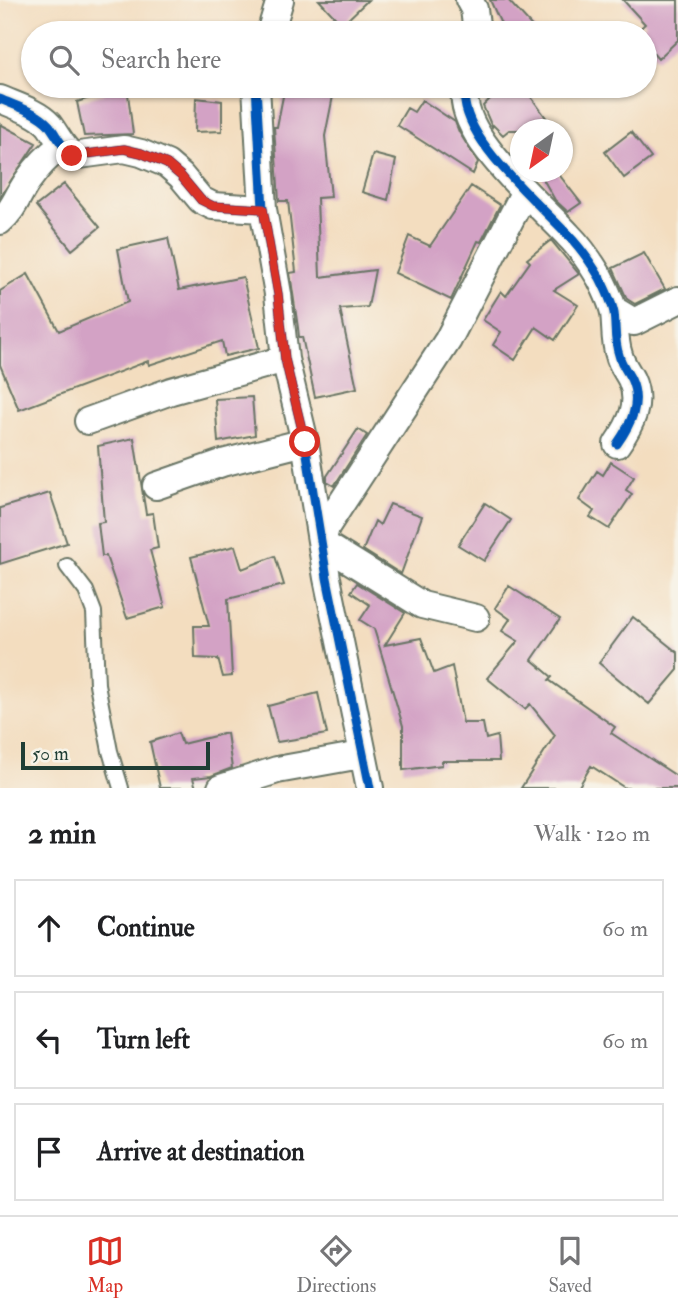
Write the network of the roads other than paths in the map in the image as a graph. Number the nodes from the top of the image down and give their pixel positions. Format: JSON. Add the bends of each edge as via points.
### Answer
{"nodes":[{"id":1,"x":280,"y":0,"type":"edge"},
{"id":2,"x":469,"y":0,"type":"edge"},
{"id":3,"x":274,"y":21,"type":"edge"},
{"id":4,"x":476,"y":21,"type":"edge"},
{"id":5,"x":257,"y":98,"type":"edge"},
{"id":6,"x":464,"y":98,"type":"edge"},
{"id":7,"x":0,"y":99,"type":"edge"},
{"id":8,"x":61,"y":146,"type":"junction"},
{"id":9,"x":524,"y":193,"type":"junction"},
{"id":10,"x":263,"y":209,"type":"junction"},
{"id":11,"x":0,"y":221,"type":"edge"},
{"id":12,"x":678,"y":300,"type":"edge"},
{"id":13,"x":614,"y":310,"type":"junction"},
{"id":14,"x":285,"y":359,"type":"junction"},
{"id":15,"x":88,"y":422,"type":"dead end"},
{"id":16,"x":305,"y":442,"type":"junction"},
{"id":17,"x":617,"y":443,"type":"dead end"},
{"id":18,"x":156,"y":485,"type":"dead end"},
{"id":19,"x":322,"y":543,"type":"junction"},
{"id":20,"x":68,"y":566,"type":"dead end"},
{"id":21,"x":476,"y":618,"type":"dead end"},
{"id":22,"x":361,"y":755,"type":"junction"},
{"id":23,"x":121,"y":788,"type":"edge"},
{"id":24,"x":221,"y":788,"type":"edge"},
{"id":25,"x":370,"y":788,"type":"edge"}],
"edges":[{"from":1,"to":3,"type":"street"},
{"from":2,"to":4,"type":"street"},
{"from":5,"to":10,"type":"street"},
{"from":6,"to":9,"type":"street","via":[[483,143]]},
{"from":7,"to":8,"type":"street","via":[[48,124]]},
{"from":8,"to":10,"type":"street","via":[[72,156],[124,149],[141,153],[167,164],[201,200],[213,206]]},
{"from":8,"to":11,"type":"street","via":[[48,156],[13,210]]},
{"from":9,"to":13,"type":"street","via":[[587,257]]},
{"from":9,"to":19,"type":"street","via":[[448,340],[326,527]]},
{"from":10,"to":14,"type":"street"},
{"from":12,"to":13,"type":"street","via":[[634,322]]},
{"from":13,"to":17,"type":"street","via":[[616,345],[635,394],[635,411]]},
{"from":14,"to":15,"type":"street","via":[[171,391]]},
{"from":14,"to":16,"type":"street"},
{"from":16,"to":18,"type":"street"},
{"from":16,"to":19,"type":"street"},
{"from":19,"to":21,"type":"street","via":[[422,605]]},
{"from":19,"to":22,"type":"street"},
{"from":20,"to":23,"type":"lane","via":[[86,590],[94,612],[97,684]]},
{"from":22,"to":24,"type":"street","via":[[277,769]]},
{"from":22,"to":25,"type":"street"}]}
